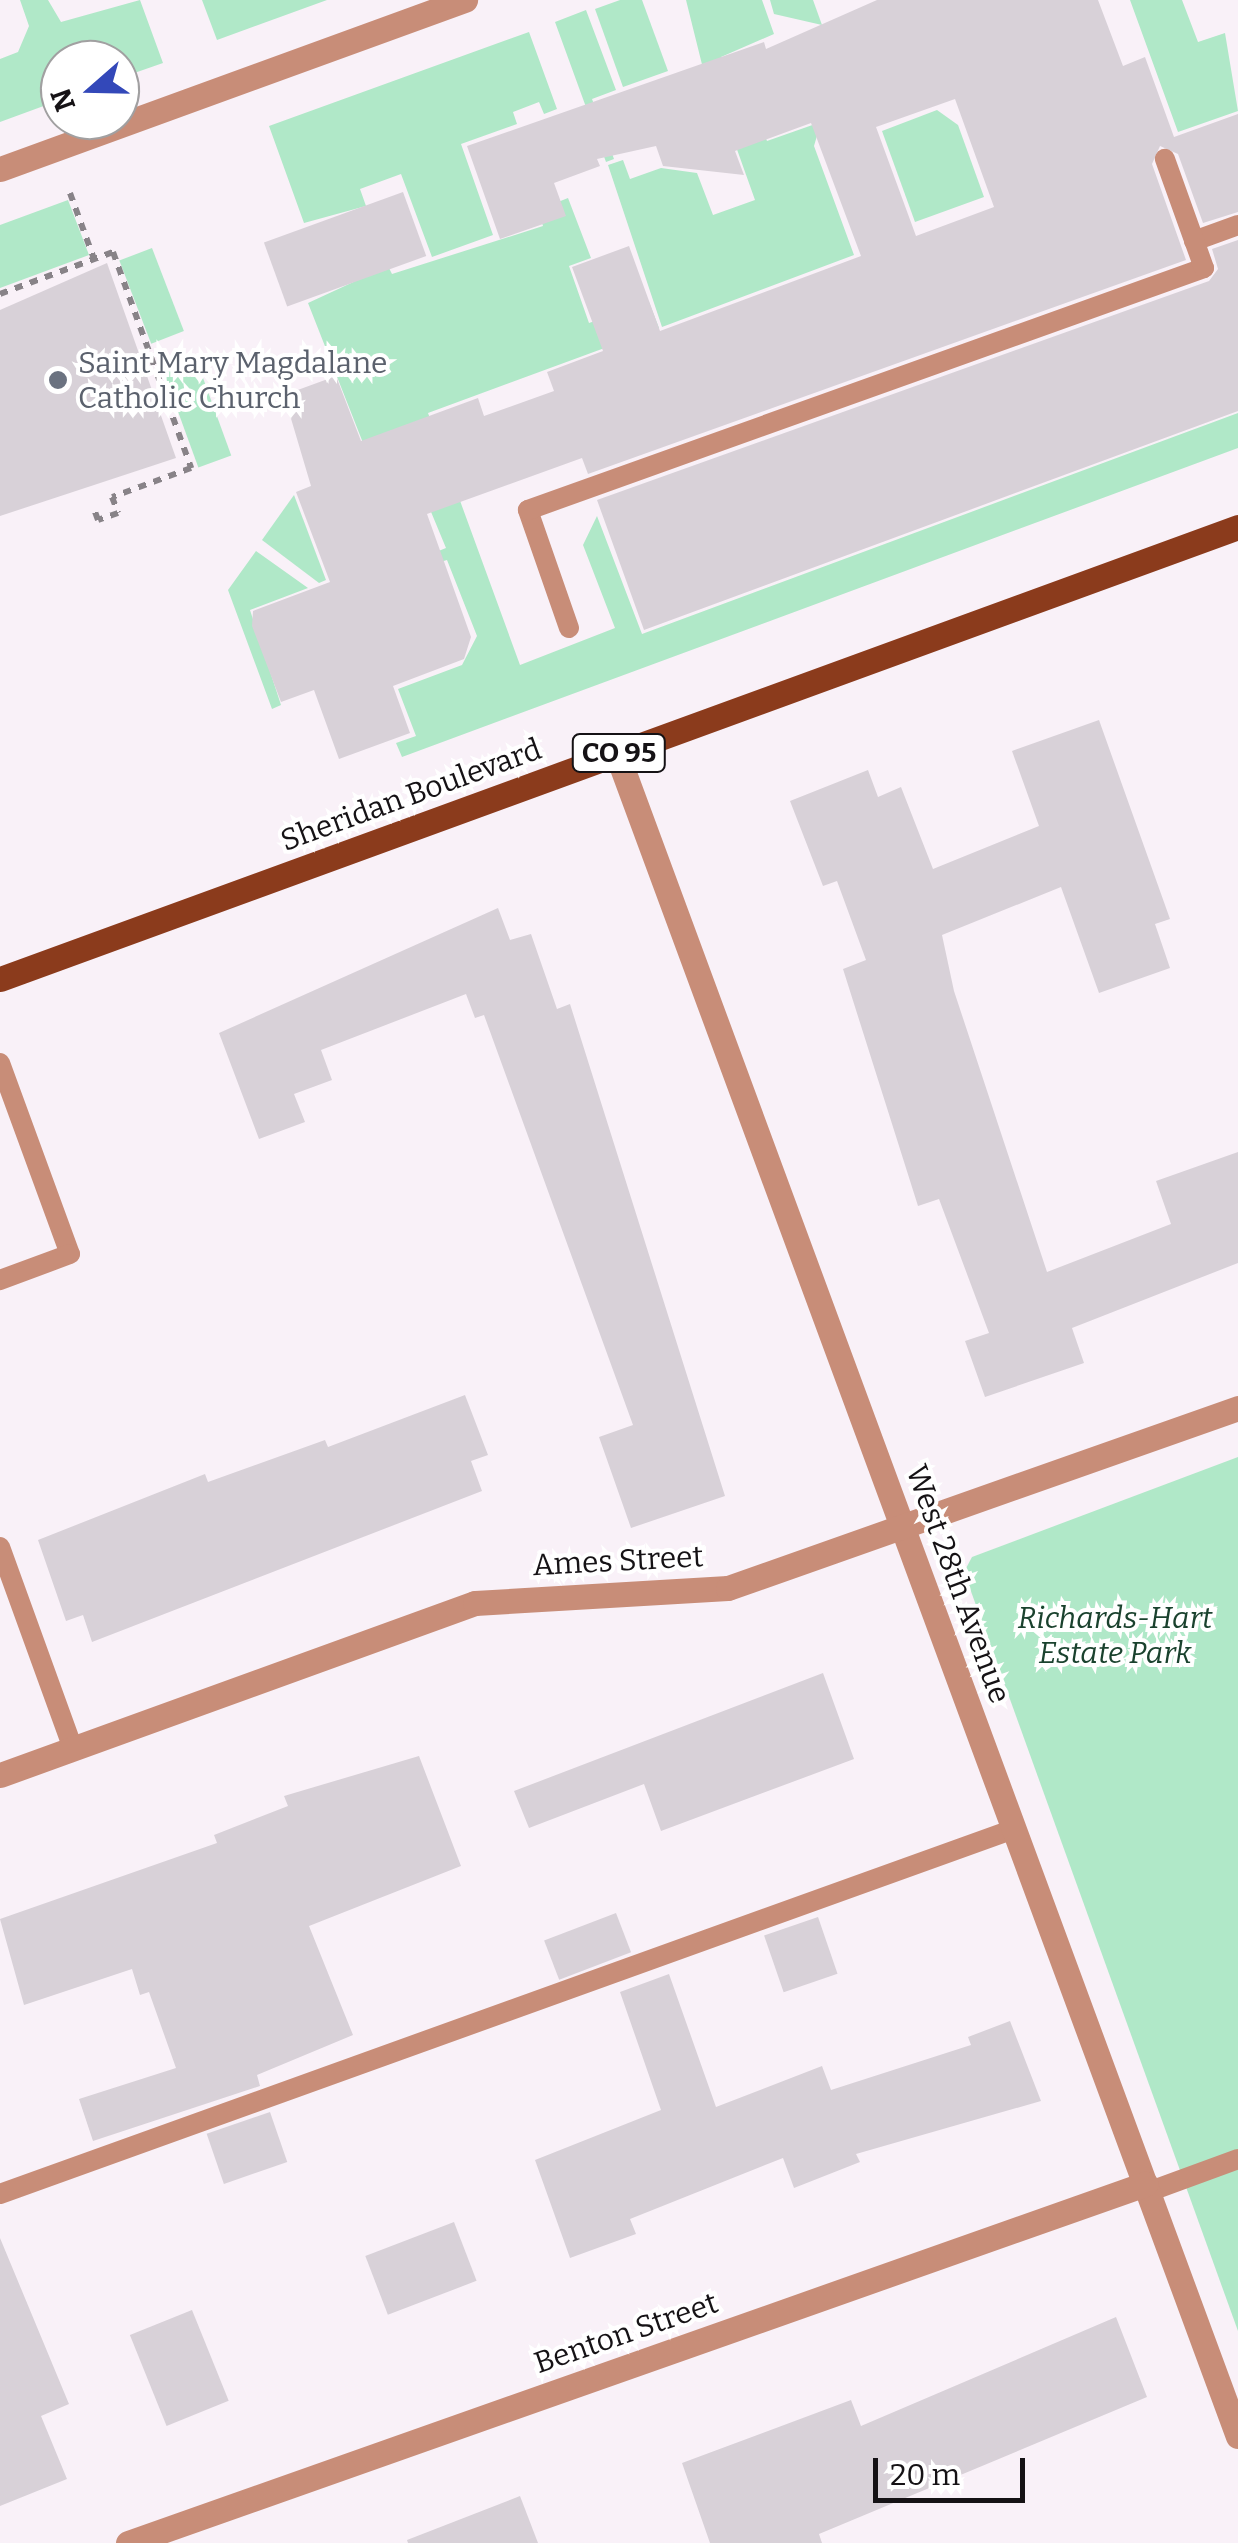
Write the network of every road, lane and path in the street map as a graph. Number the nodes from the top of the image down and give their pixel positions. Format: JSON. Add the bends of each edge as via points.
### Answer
{"nodes":[{"id":1,"x":465,"y":0,"type":"edge"},
{"id":2,"x":1165,"y":159,"type":"dead end"},
{"id":3,"x":0,"y":170,"type":"edge"},
{"id":4,"x":70,"y":192,"type":"dead end"},
{"id":5,"x":1238,"y":225,"type":"edge"},
{"id":6,"x":1194,"y":241,"type":"junction"},
{"id":7,"x":94,"y":258,"type":"junction"},
{"id":8,"x":0,"y":294,"type":"edge"},
{"id":9,"x":94,"y":509,"type":"dead end"},
{"id":10,"x":1238,"y":527,"type":"edge"},
{"id":11,"x":569,"y":628,"type":"dead end"},
{"id":12,"x":617,"y":754,"type":"junction"},
{"id":13,"x":0,"y":979,"type":"edge"},
{"id":14,"x":0,"y":1062,"type":"edge"},
{"id":15,"x":0,"y":1280,"type":"edge"},
{"id":16,"x":1238,"y":1408,"type":"edge"},
{"id":17,"x":904,"y":1530,"type":"junction"},
{"id":18,"x":0,"y":1547,"type":"edge"},
{"id":19,"x":72,"y":1749,"type":"junction"},
{"id":20,"x":0,"y":1775,"type":"edge"},
{"id":21,"x":1014,"y":1829,"type":"junction"},
{"id":22,"x":1238,"y":2159,"type":"edge"},
{"id":23,"x":1146,"y":2188,"type":"junction"},
{"id":24,"x":0,"y":2194,"type":"edge"},
{"id":25,"x":1238,"y":2436,"type":"edge"},
{"id":26,"x":128,"y":2543,"type":"edge"}],
"edges":[{"from":1,"to":3,"type":"street"},
{"from":2,"to":6,"type":"lane"},
{"from":4,"to":7,"type":"path"},
{"from":5,"to":6,"type":"lane"},
{"from":6,"to":11,"type":"lane","via":[[1204,268],[528,510]]},
{"from":7,"to":8,"type":"path"},
{"from":7,"to":9,"type":"path","via":[[113,252],[190,468],[112,497],[118,513],[98,520]]},
{"from":10,"to":12,"type":"main road","name":"Sheridan Boulevard","number":"CO 95"},
{"from":12,"to":13,"type":"main road","name":"Sheridan Boulevard","number":"CO 95"},
{"from":12,"to":17,"type":"street","name":"West 28th Avenue"},
{"from":14,"to":15,"type":"lane","via":[[70,1254]]},
{"from":16,"to":17,"type":"street","name":"Ames Street"},
{"from":17,"to":19,"type":"street","name":"Ames Street","via":[[728,1588],[474,1602]]},
{"from":17,"to":21,"type":"street","name":"West 28th Avenue"},
{"from":18,"to":19,"type":"lane"},
{"from":19,"to":20,"type":"street","name":"Ames Street"},
{"from":21,"to":23,"type":"street","name":"West 28th Avenue"},
{"from":21,"to":24,"type":"lane"},
{"from":22,"to":23,"type":"lane"},
{"from":23,"to":25,"type":"street","name":"West 28th Avenue"},
{"from":23,"to":26,"type":"street","name":"Benton Street"}]}
